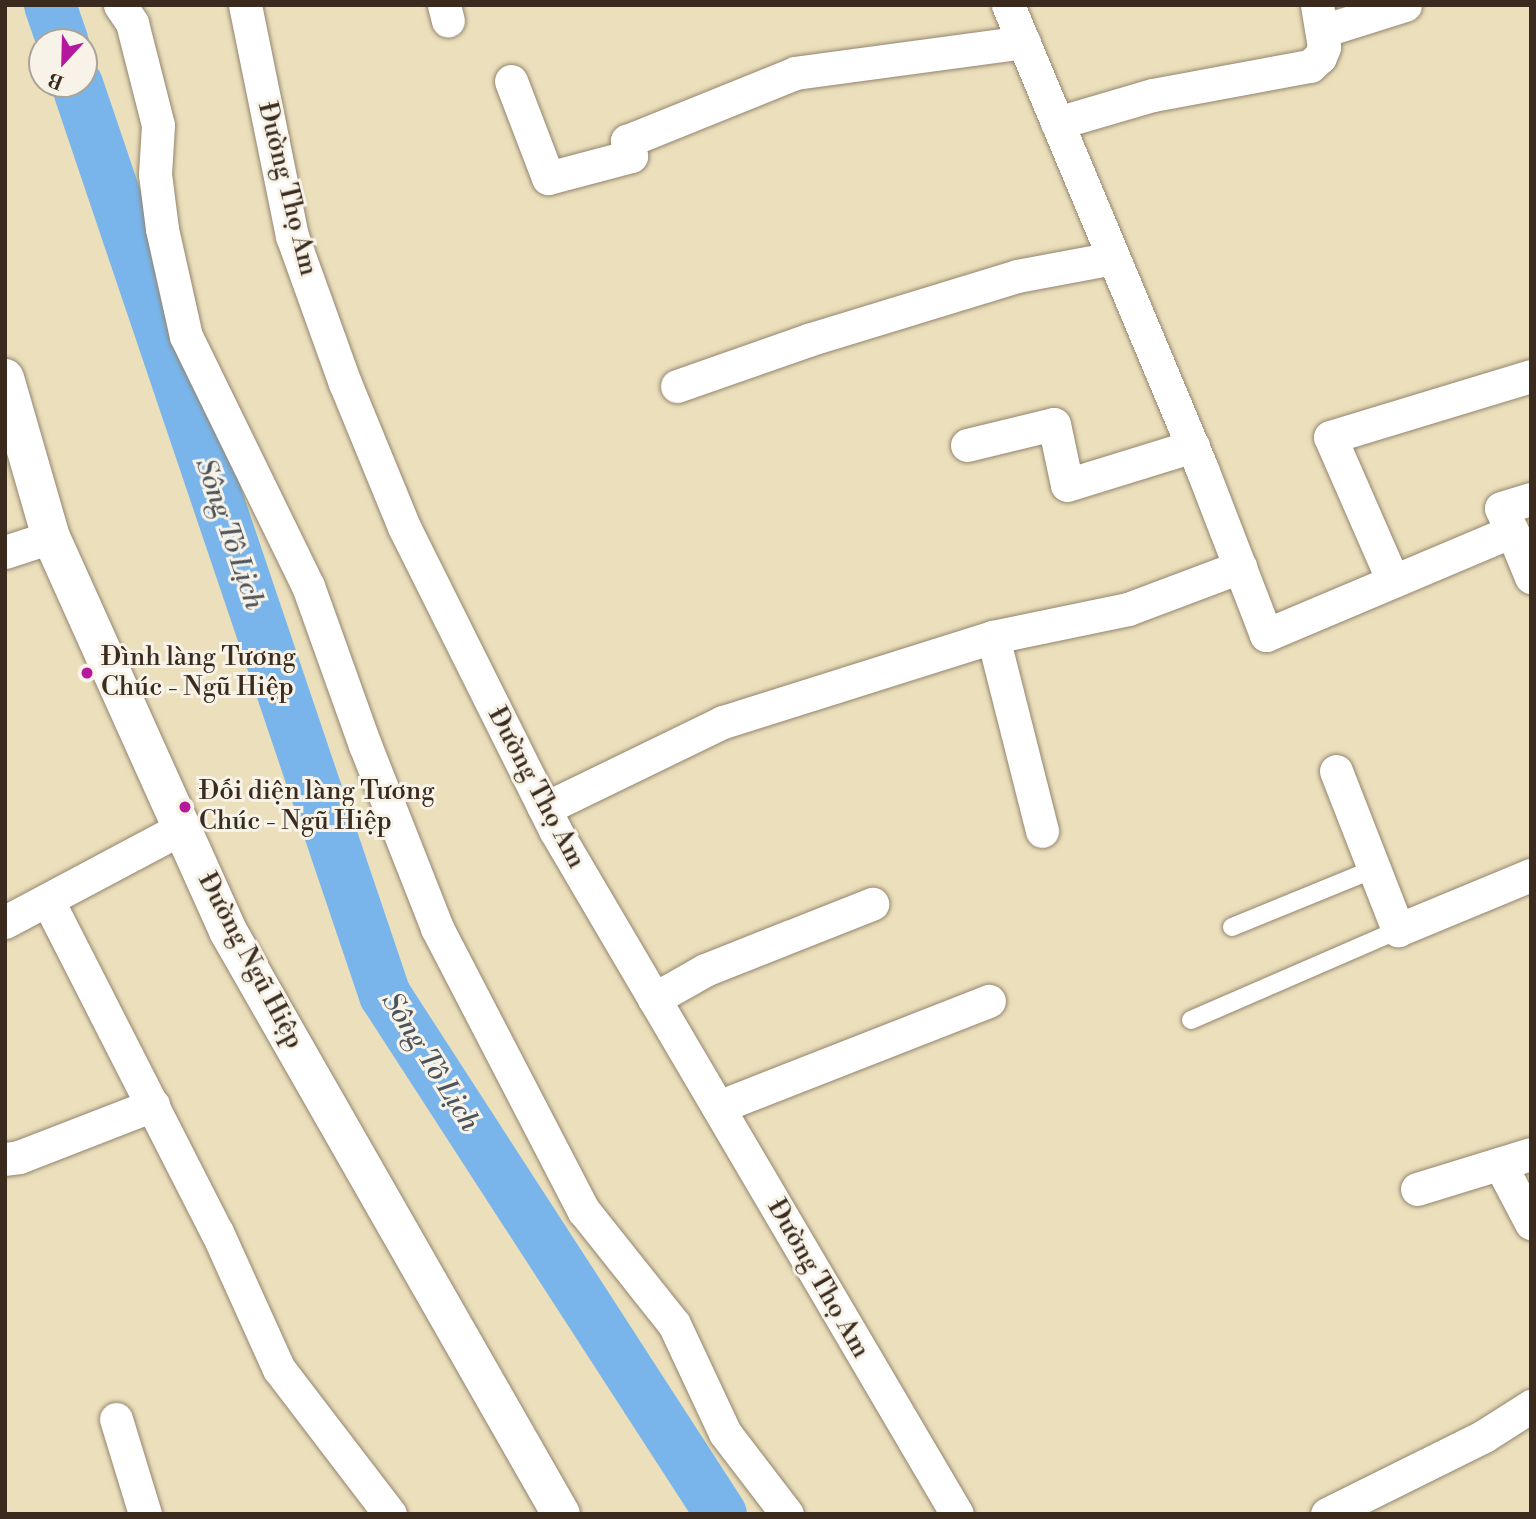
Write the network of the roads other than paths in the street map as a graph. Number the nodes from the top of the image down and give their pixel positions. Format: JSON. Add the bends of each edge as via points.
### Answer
{"nodes":[{"id":1,"x":120,"y":5,"type":"edge"},
{"id":2,"x":245,"y":5,"type":"edge"},
{"id":3,"x":1008,"y":5,"type":"edge"},
{"id":4,"x":1405,"y":5,"type":"edge"},
{"id":5,"x":1320,"y":18,"type":"edge"},
{"id":6,"x":1024,"y":42,"type":"junction"},
{"id":7,"x":511,"y":81,"type":"dead end"},
{"id":8,"x":1057,"y":123,"type":"junction"},
{"id":9,"x":1113,"y":258,"type":"junction"},
{"id":10,"x":1531,"y":376,"type":"edge"},
{"id":11,"x":5,"y":378,"type":"edge"},
{"id":12,"x":677,"y":386,"type":"dead end"},
{"id":13,"x":967,"y":445,"type":"dead end"},
{"id":14,"x":1193,"y":446,"type":"junction"},
{"id":15,"x":1531,"y":499,"type":"edge"},
{"id":16,"x":1512,"y":531,"type":"junction"},
{"id":17,"x":51,"y":537,"type":"junction"},
{"id":18,"x":5,"y":552,"type":"edge"},
{"id":19,"x":1240,"y":567,"type":"junction"},
{"id":20,"x":1531,"y":577,"type":"edge"},
{"id":21,"x":1393,"y":581,"type":"junction"},
{"id":22,"x":993,"y":636,"type":"junction"},
{"id":23,"x":1336,"y":771,"type":"dead end"},
{"id":24,"x":542,"y":806,"type":"junction"},
{"id":25,"x":182,"y":828,"type":"junction"},
{"id":26,"x":1042,"y":831,"type":"dead end"},
{"id":27,"x":1374,"y":869,"type":"junction"},
{"id":28,"x":1531,"y":875,"type":"edge"},
{"id":29,"x":48,"y":901,"type":"junction"},
{"id":30,"x":872,"y":904,"type":"dead end"},
{"id":31,"x":5,"y":922,"type":"edge"},
{"id":32,"x":1232,"y":928,"type":"dead end"},
{"id":33,"x":1398,"y":930,"type":"junction"},
{"id":34,"x":653,"y":999,"type":"junction"},
{"id":35,"x":989,"y":1001,"type":"dead end"},
{"id":36,"x":1191,"y":1020,"type":"dead end"},
{"id":37,"x":153,"y":1105,"type":"junction"},
{"id":38,"x":718,"y":1108,"type":"junction"},
{"id":39,"x":5,"y":1159,"type":"edge"},
{"id":40,"x":1515,"y":1159,"type":"edge"},
{"id":41,"x":1417,"y":1189,"type":"dead end"},
{"id":42,"x":1531,"y":1223,"type":"edge"},
{"id":43,"x":1531,"y":1406,"type":"edge"},
{"id":44,"x":116,"y":1419,"type":"dead end"},
{"id":45,"x":381,"y":1511,"type":"edge"},
{"id":46,"x":145,"y":1514,"type":"edge"},
{"id":47,"x":561,"y":1514,"type":"edge"},
{"id":48,"x":787,"y":1514,"type":"edge"},
{"id":49,"x":957,"y":1514,"type":"edge"},
{"id":50,"x":1327,"y":1514,"type":"edge"}],
"edges":[{"from":1,"to":48,"type":"street","via":[[132,23],[158,125],[155,174],[162,229],[186,336],[308,586],[438,928],[584,1211],[674,1324],[726,1433]]},
{"from":2,"to":24,"type":"street","name":"Đường Thọ Am","via":[[292,236],[345,383],[404,527]]},
{"from":3,"to":6,"type":"street"},
{"from":4,"to":5,"type":"street"},
{"from":5,"to":8,"type":"street","via":[[1323,52],[1310,66],[1153,96]]},
{"from":6,"to":7,"type":"street","via":[[795,73],[626,141],[631,156],[548,178]]},
{"from":6,"to":8,"type":"street"},
{"from":8,"to":9,"type":"street"},
{"from":9,"to":12,"type":"street","via":[[1017,276]]},
{"from":9,"to":14,"type":"street"},
{"from":10,"to":21,"type":"street","via":[[1329,437]]},
{"from":11,"to":17,"type":"street","name":"Đường Ngũ Hiệp"},
{"from":13,"to":14,"type":"street","via":[[1054,424],[1067,485]]},
{"from":14,"to":19,"type":"street"},
{"from":15,"to":16,"type":"street","via":[[1501,509]]},
{"from":16,"to":20,"type":"street"},
{"from":16,"to":21,"type":"street"},
{"from":17,"to":18,"type":"street"},
{"from":17,"to":25,"type":"street","name":"Đường Ngũ Hiệp"},
{"from":19,"to":21,"type":"street","via":[[1266,635]]},
{"from":19,"to":22,"type":"street","via":[[1128,609]]},
{"from":22,"to":24,"type":"street","via":[[723,722]]},
{"from":22,"to":26,"type":"street"},
{"from":23,"to":27,"type":"street"},
{"from":24,"to":34,"type":"street","name":"Đường Thọ Am"},
{"from":25,"to":29,"type":"street"},
{"from":25,"to":47,"type":"street","name":"Đường Ngũ Hiệp","via":[[228,931]]},
{"from":27,"to":32,"type":"lane"},
{"from":27,"to":33,"type":"street"},
{"from":28,"to":33,"type":"street"},
{"from":29,"to":31,"type":"street"},
{"from":29,"to":37,"type":"street"},
{"from":30,"to":34,"type":"street","via":[[705,970]]},
{"from":33,"to":36,"type":"lane"},
{"from":34,"to":38,"type":"street","name":"Đường Thọ Am"},
{"from":35,"to":38,"type":"street"},
{"from":37,"to":39,"type":"street"},
{"from":37,"to":45,"type":"street","via":[[279,1370]]},
{"from":38,"to":49,"type":"street","name":"Đường Thọ Am"},
{"from":40,"to":41,"type":"street"},
{"from":40,"to":42,"type":"street"},
{"from":43,"to":50,"type":"street","via":[[1484,1436]]},
{"from":44,"to":46,"type":"street"}]}
